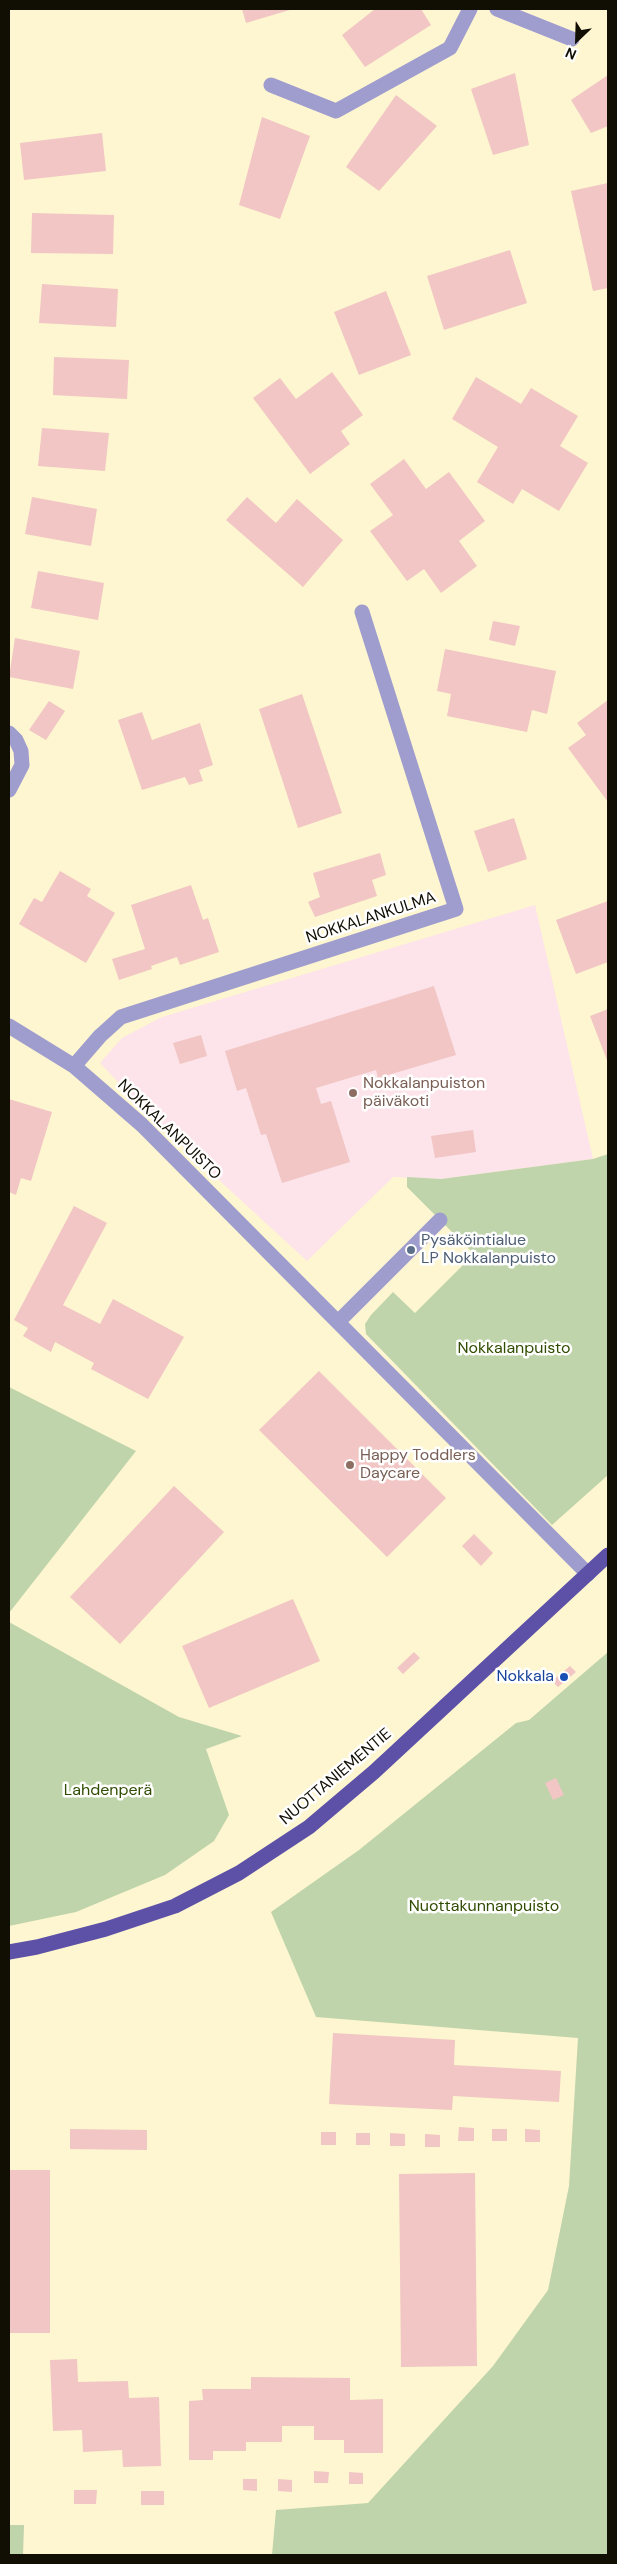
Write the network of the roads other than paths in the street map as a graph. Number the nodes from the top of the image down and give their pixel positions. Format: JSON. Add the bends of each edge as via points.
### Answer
{"nodes":[{"id":1,"x":470,"y":9,"type":"edge"},
{"id":2,"x":497,"y":9,"type":"edge"},
{"id":3,"x":572,"y":39,"type":"dead end"},
{"id":4,"x":270,"y":85,"type":"dead end"},
{"id":5,"x":362,"y":612,"type":"dead end"},
{"id":6,"x":9,"y":733,"type":"edge"},
{"id":7,"x":9,"y":790,"type":"edge"},
{"id":8,"x":9,"y":1026,"type":"edge"},
{"id":9,"x":74,"y":1066,"type":"junction"},
{"id":10,"x":440,"y":1220,"type":"dead end"},
{"id":11,"x":339,"y":1321,"type":"junction"},
{"id":12,"x":608,"y":1555,"type":"edge"},
{"id":13,"x":588,"y":1574,"type":"junction"},
{"id":14,"x":9,"y":1952,"type":"edge"}],
"edges":[{"from":1,"to":4,"type":"street","via":[[450,48],[336,111]]},
{"from":2,"to":3,"type":"street"},
{"from":5,"to":9,"type":"street","name":"NOKKALANKULMA","via":[[456,909],[121,1017]]},
{"from":6,"to":7,"type":"street","via":[[21,751],[22,765]]},
{"from":8,"to":9,"type":"street","name":"NOKKALANPUISTO"},
{"from":9,"to":11,"type":"street","name":"NOKKALANPUISTO","via":[[142,1125]]},
{"from":10,"to":11,"type":"street"},
{"from":11,"to":13,"type":"street","name":"NOKKALANPUISTO"},
{"from":12,"to":13,"type":"main road","name":"NUOTTANIEMENTIE"},
{"from":13,"to":14,"type":"main road","name":"NUOTTANIEMENTIE","via":[[374,1772],[309,1827],[239,1873],[174,1906],[37,1947]]}]}
